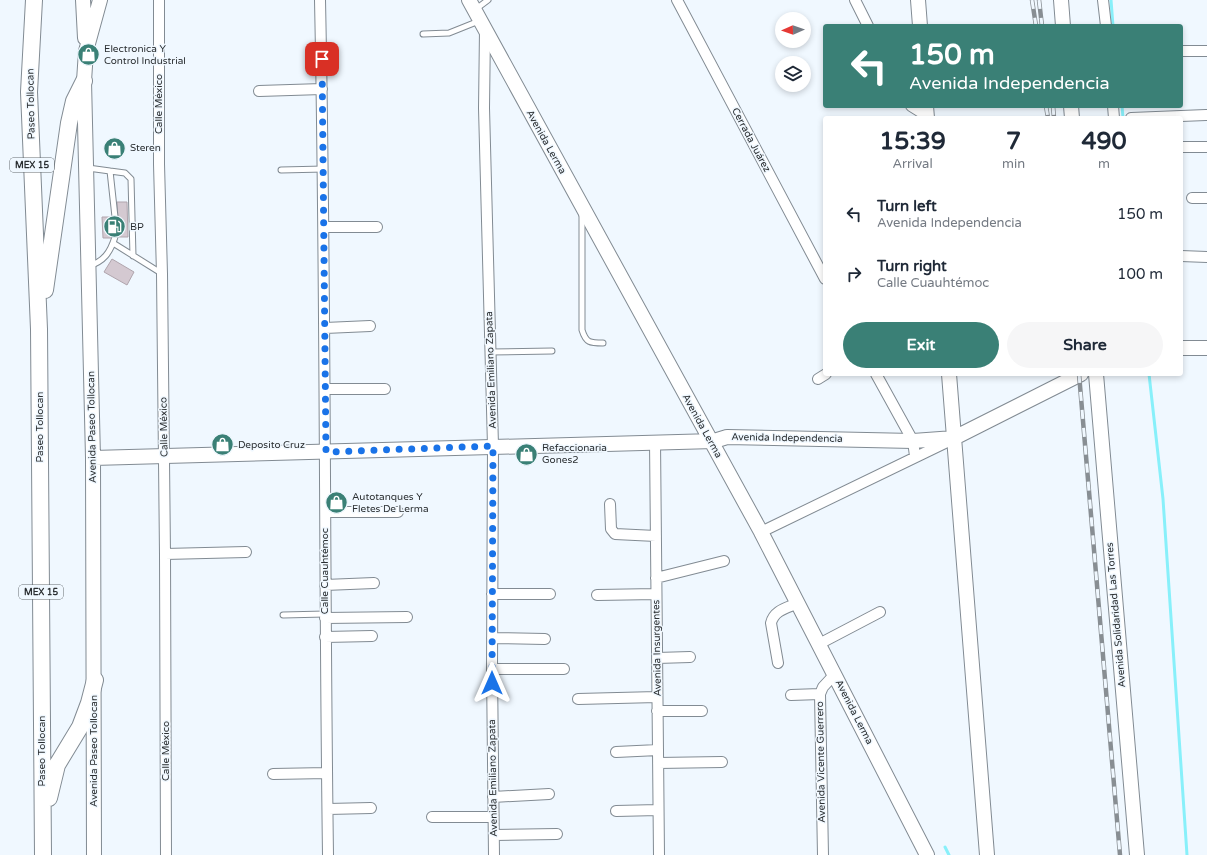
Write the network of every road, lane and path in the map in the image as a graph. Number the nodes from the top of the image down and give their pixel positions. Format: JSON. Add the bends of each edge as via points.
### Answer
{"nodes":[{"id":1,"x":34,"y":0,"type":"edge"},
{"id":2,"x":83,"y":0,"type":"edge"},
{"id":3,"x":100,"y":0,"type":"edge"},
{"id":4,"x":159,"y":0,"type":"edge"},
{"id":5,"x":320,"y":0,"type":"edge"},
{"id":6,"x":488,"y":0,"type":"edge"},
{"id":7,"x":677,"y":0,"type":"edge"},
{"id":8,"x":855,"y":0,"type":"edge"},
{"id":9,"x":918,"y":0,"type":"edge"},
{"id":10,"x":1061,"y":0,"type":"edge"},
{"id":11,"x":1103,"y":0,"type":"edge"},
{"id":12,"x":477,"y":15,"type":"edge"},
{"id":13,"x":867,"y":24,"type":"edge"},
{"id":14,"x":920,"y":24,"type":"edge"},
{"id":15,"x":1063,"y":24,"type":"edge"},
{"id":16,"x":1106,"y":24,"type":"edge"},
{"id":17,"x":423,"y":34,"type":"dead end"},
{"id":18,"x":86,"y":51,"type":"junction"},
{"id":19,"x":1183,"y":51,"type":"edge"},
{"id":20,"x":1207,"y":51,"type":"edge"},
{"id":21,"x":84,"y":81,"type":"junction"},
{"id":22,"x":322,"y":89,"type":"junction"},
{"id":23,"x":259,"y":91,"type":"dead end"},
{"id":24,"x":916,"y":108,"type":"edge"},
{"id":25,"x":927,"y":113,"type":"edge"},
{"id":26,"x":1206,"y":115,"type":"dead end"},
{"id":27,"x":1181,"y":116,"type":"edge"},
{"id":28,"x":1183,"y":147,"type":"edge"},
{"id":29,"x":1207,"y":147,"type":"edge"},
{"id":30,"x":86,"y":168,"type":"junction"},
{"id":31,"x":324,"y":169,"type":"junction"},
{"id":32,"x":281,"y":170,"type":"dead end"},
{"id":33,"x":110,"y":171,"type":"junction"},
{"id":34,"x":1192,"y":198,"type":"dead end"},
{"id":35,"x":1207,"y":198,"type":"edge"},
{"id":36,"x":582,"y":208,"type":"junction"},
{"id":37,"x":115,"y":217,"type":"dead end"},
{"id":38,"x":324,"y":227,"type":"junction"},
{"id":39,"x":377,"y":227,"type":"dead end"},
{"id":40,"x":133,"y":256,"type":"junction"},
{"id":41,"x":1183,"y":256,"type":"edge"},
{"id":42,"x":1207,"y":257,"type":"edge"},
{"id":43,"x":88,"y":267,"type":"junction"},
{"id":44,"x":162,"y":274,"type":"junction"},
{"id":45,"x":823,"y":275,"type":"edge"},
{"id":46,"x":370,"y":326,"type":"dead end"},
{"id":47,"x":325,"y":328,"type":"junction"},
{"id":48,"x":39,"y":329,"type":"junction"},
{"id":49,"x":603,"y":344,"type":"dead end"},
{"id":50,"x":1183,"y":348,"type":"edge"},
{"id":51,"x":1207,"y":348,"type":"edge"},
{"id":52,"x":552,"y":351,"type":"dead end"},
{"id":53,"x":490,"y":352,"type":"junction"},
{"id":54,"x":877,"y":376,"type":"edge"},
{"id":55,"x":948,"y":376,"type":"edge"},
{"id":56,"x":1077,"y":376,"type":"edge"},
{"id":57,"x":1096,"y":376,"type":"edge"},
{"id":58,"x":326,"y":389,"type":"junction"},
{"id":59,"x":385,"y":389,"type":"dead end"},
{"id":60,"x":954,"y":438,"type":"junction"},
{"id":61,"x":717,"y":440,"type":"junction"},
{"id":62,"x":655,"y":441,"type":"junction"},
{"id":63,"x":913,"y":441,"type":"junction"},
{"id":64,"x":493,"y":446,"type":"junction"},
{"id":65,"x":326,"y":452,"type":"junction"},
{"id":66,"x":164,"y":456,"type":"junction"},
{"id":67,"x":915,"y":456,"type":"junction"},
{"id":68,"x":93,"y":458,"type":"junction"},
{"id":69,"x":610,"y":504,"type":"dead end"},
{"id":70,"x":326,"y":512,"type":"junction"},
{"id":71,"x":398,"y":512,"type":"dead end"},
{"id":72,"x":767,"y":530,"type":"junction"},
{"id":73,"x":656,"y":536,"type":"junction"},
{"id":74,"x":246,"y":552,"type":"dead end"},
{"id":75,"x":165,"y":554,"type":"junction"},
{"id":76,"x":724,"y":561,"type":"dead end"},
{"id":77,"x":656,"y":578,"type":"junction"},
{"id":78,"x":374,"y":583,"type":"dead end"},
{"id":79,"x":325,"y":585,"type":"junction"},
{"id":80,"x":492,"y":594,"type":"junction"},
{"id":81,"x":550,"y":594,"type":"dead end"},
{"id":82,"x":656,"y":594,"type":"junction"},
{"id":83,"x":597,"y":595,"type":"dead end"},
{"id":84,"x":798,"y":603,"type":"junction"},
{"id":85,"x":880,"y":612,"type":"dead end"},
{"id":86,"x":283,"y":615,"type":"dead end"},
{"id":87,"x":325,"y":616,"type":"junction"},
{"id":88,"x":407,"y":617,"type":"dead end"},
{"id":89,"x":372,"y":636,"type":"dead end"},
{"id":90,"x":325,"y":637,"type":"junction"},
{"id":91,"x":492,"y":638,"type":"junction"},
{"id":92,"x":545,"y":639,"type":"dead end"},
{"id":93,"x":819,"y":644,"type":"junction"},
{"id":94,"x":690,"y":657,"type":"dead end"},
{"id":95,"x":657,"y":658,"type":"junction"},
{"id":96,"x":778,"y":663,"type":"dead end"},
{"id":97,"x":492,"y":668,"type":"junction"},
{"id":98,"x":564,"y":669,"type":"dead end"},
{"id":99,"x":835,"y":674,"type":"junction"},
{"id":100,"x":95,"y":680,"type":"junction"},
{"id":101,"x":820,"y":694,"type":"junction"},
{"id":102,"x":791,"y":695,"type":"dead end"},
{"id":103,"x":657,"y":697,"type":"junction"},
{"id":104,"x":578,"y":699,"type":"dead end"},
{"id":105,"x":702,"y":710,"type":"dead end"},
{"id":106,"x":657,"y":711,"type":"junction"},
{"id":107,"x":658,"y":750,"type":"junction"},
{"id":108,"x":616,"y":752,"type":"dead end"},
{"id":109,"x":722,"y":762,"type":"dead end"},
{"id":110,"x":658,"y":763,"type":"junction"},
{"id":111,"x":327,"y":773,"type":"junction"},
{"id":112,"x":273,"y":774,"type":"dead end"},
{"id":113,"x":549,"y":794,"type":"dead end"},
{"id":114,"x":493,"y":797,"type":"junction"},
{"id":115,"x":371,"y":808,"type":"dead end"},
{"id":116,"x":328,"y":809,"type":"junction"},
{"id":117,"x":658,"y":810,"type":"junction"},
{"id":118,"x":616,"y":811,"type":"dead end"},
{"id":119,"x":493,"y":817,"type":"junction"},
{"id":120,"x":432,"y":818,"type":"dead end"},
{"id":121,"x":43,"y":821,"type":"junction"},
{"id":122,"x":557,"y":834,"type":"dead end"},
{"id":123,"x":494,"y":835,"type":"junction"},
{"id":124,"x":43,"y":855,"type":"edge"},
{"id":125,"x":94,"y":855,"type":"edge"},
{"id":126,"x":166,"y":855,"type":"edge"},
{"id":127,"x":328,"y":855,"type":"edge"},
{"id":128,"x":494,"y":855,"type":"edge"},
{"id":129,"x":659,"y":855,"type":"edge"},
{"id":130,"x":822,"y":855,"type":"edge"},
{"id":131,"x":928,"y":855,"type":"edge"},
{"id":132,"x":987,"y":855,"type":"edge"},
{"id":133,"x":1137,"y":855,"type":"edge"}],
"edges":[{"from":1,"to":48,"type":"highway","name":"Paseo Tollocan","number":"MEX 15","via":[[29,92]]},
{"from":2,"to":18,"type":"main road"},
{"from":3,"to":18,"type":"main road","name":"Avenida Paseo Tollocan"},
{"from":4,"to":44,"type":"street","name":"Calle México"},
{"from":5,"to":22,"type":"street","name":"Calle Cuauhtémoc"},
{"from":6,"to":12,"type":"lane"},
{"from":7,"to":45,"type":"street","name":"Cerrada Juárez"},
{"from":8,"to":13,"type":"street"},
{"from":9,"to":14,"type":"main road"},
{"from":10,"to":15,"type":"main road"},
{"from":11,"to":16,"type":"street"},
{"from":12,"to":17,"type":"lane","via":[[449,33]]},
{"from":12,"to":36,"type":"main road","name":"Avenida Lerma"},
{"from":12,"to":53,"type":"street","name":"Avenida Emiliano Zapata","via":[[484,108]]},
{"from":18,"to":21,"type":"main road","name":"Avenida Paseo Tollocan"},
{"from":19,"to":20,"type":"street"},
{"from":21,"to":30,"type":"main road","name":"Avenida Paseo Tollocan"},
{"from":21,"to":48,"type":"highway","via":[[74,101],[69,123]]},
{"from":22,"to":23,"type":"street"},
{"from":22,"to":31,"type":"street","name":"Calle Cuauhtémoc"},
{"from":24,"to":25,"type":"street"},
{"from":26,"to":27,"type":"street"},
{"from":28,"to":29,"type":"street"},
{"from":30,"to":33,"type":"lane"},
{"from":30,"to":43,"type":"main road","name":"Avenida Paseo Tollocan"},
{"from":31,"to":32,"type":"lane"},
{"from":31,"to":38,"type":"street","name":"Calle Cuauhtémoc"},
{"from":33,"to":37,"type":"lane"},
{"from":33,"to":40,"type":"lane","via":[[125,173],[131,179]]},
{"from":34,"to":35,"type":"street"},
{"from":36,"to":49,"type":"lane","via":[[582,330],[589,343]]},
{"from":36,"to":61,"type":"main road","name":"Avenida Lerma"},
{"from":38,"to":39,"type":"street"},
{"from":38,"to":47,"type":"street","name":"Calle Cuauhtémoc"},
{"from":40,"to":43,"type":"lane","via":[[114,240],[102,260]]},
{"from":40,"to":44,"type":"lane"},
{"from":41,"to":42,"type":"street"},
{"from":43,"to":68,"type":"main road","name":"Avenida Paseo Tollocan"},
{"from":44,"to":66,"type":"street","name":"Calle México"},
{"from":46,"to":47,"type":"street"},
{"from":47,"to":58,"type":"street","name":"Calle Cuauhtémoc"},
{"from":48,"to":121,"type":"highway","name":"Paseo Tollocan","number":"MEX 15"},
{"from":50,"to":51,"type":"main road"},
{"from":52,"to":53,"type":"lane"},
{"from":53,"to":64,"type":"street","name":"Avenida Emiliano Zapata"},
{"from":54,"to":63,"type":"street"},
{"from":55,"to":60,"type":"main road"},
{"from":56,"to":60,"type":"main road","name":"Avenida Independencia"},
{"from":57,"to":133,"type":"main road","name":"Avenida Solidaridad Las Torres"},
{"from":58,"to":59,"type":"street"},
{"from":58,"to":65,"type":"street","name":"Calle Cuauhtémoc"},
{"from":60,"to":63,"type":"main road","name":"Avenida Independencia"},
{"from":60,"to":67,"type":"street","name":"Avenida Independencia"},
{"from":60,"to":132,"type":"main road"},
{"from":61,"to":62,"type":"main road","name":"Avenida Independencia"},
{"from":61,"to":63,"type":"main road","name":"Avenida Independencia"},
{"from":61,"to":72,"type":"main road","name":"Avenida Lerma"},
{"from":62,"to":64,"type":"main road","name":"Avenida Independencia"},
{"from":62,"to":73,"type":"street","name":"Avenida Insurgentes"},
{"from":63,"to":67,"type":"street"},
{"from":64,"to":65,"type":"main road","name":"Avenida Independencia"},
{"from":64,"to":80,"type":"street","name":"Avenida Emiliano Zapata"},
{"from":65,"to":66,"type":"main road","name":"Avenida Independencia"},
{"from":65,"to":70,"type":"street","name":"Calle Cuauhtémoc"},
{"from":66,"to":68,"type":"main road","name":"Avenida Independencia"},
{"from":66,"to":75,"type":"street","name":"Calle México"},
{"from":67,"to":72,"type":"street","name":"Avenida Independencia"},
{"from":68,"to":100,"type":"main road","name":"Avenida Paseo Tollocan"},
{"from":69,"to":73,"type":"street","via":[[613,533]]},
{"from":70,"to":71,"type":"street"},
{"from":70,"to":79,"type":"street","name":"Calle Cuauhtémoc"},
{"from":72,"to":84,"type":"main road","name":"Avenida Lerma"},
{"from":73,"to":77,"type":"street","name":"Avenida Insurgentes"},
{"from":74,"to":75,"type":"street"},
{"from":75,"to":126,"type":"street","name":"Calle México"},
{"from":76,"to":77,"type":"street"},
{"from":77,"to":82,"type":"street","name":"Avenida Insurgentes"},
{"from":78,"to":79,"type":"street"},
{"from":79,"to":87,"type":"street","name":"Calle Cuauhtémoc"},
{"from":80,"to":81,"type":"street"},
{"from":80,"to":91,"type":"street","name":"Avenida Emiliano Zapata"},
{"from":82,"to":83,"type":"street"},
{"from":82,"to":95,"type":"street","name":"Avenida Insurgentes"},
{"from":84,"to":93,"type":"main road","name":"Avenida Lerma"},
{"from":84,"to":96,"type":"street","via":[[777,613],[771,623]]},
{"from":85,"to":93,"type":"street"},
{"from":86,"to":87,"type":"lane"},
{"from":87,"to":88,"type":"street"},
{"from":87,"to":90,"type":"street","name":"Calle Cuauhtémoc"},
{"from":89,"to":90,"type":"street"},
{"from":90,"to":111,"type":"street","name":"Calle Cuauhtémoc"},
{"from":91,"to":92,"type":"street"},
{"from":91,"to":97,"type":"street","name":"Avenida Emiliano Zapata"},
{"from":93,"to":99,"type":"main road","name":"Avenida Lerma"},
{"from":94,"to":95,"type":"street"},
{"from":95,"to":103,"type":"street","name":"Avenida Insurgentes"},
{"from":97,"to":98,"type":"street"},
{"from":97,"to":114,"type":"street","name":"Avenida Emiliano Zapata"},
{"from":99,"to":101,"type":"street","name":"Avenida Vicente Guerrero"},
{"from":99,"to":131,"type":"main road","name":"Avenida Lerma"},
{"from":100,"to":121,"type":"highway","via":[[80,726],[57,765]]},
{"from":100,"to":125,"type":"main road","name":"Avenida Paseo Tollocan"},
{"from":101,"to":102,"type":"street"},
{"from":101,"to":130,"type":"street","name":"Avenida Vicente Guerrero"},
{"from":103,"to":104,"type":"street"},
{"from":103,"to":106,"type":"street","name":"Avenida Insurgentes"},
{"from":105,"to":106,"type":"street"},
{"from":106,"to":107,"type":"street","name":"Avenida Insurgentes"},
{"from":107,"to":108,"type":"street"},
{"from":107,"to":110,"type":"street","name":"Avenida Insurgentes"},
{"from":109,"to":110,"type":"street"},
{"from":110,"to":117,"type":"street","name":"Avenida Insurgentes"},
{"from":111,"to":112,"type":"street"},
{"from":111,"to":116,"type":"street","name":"Calle Cuauhtémoc"},
{"from":113,"to":114,"type":"street"},
{"from":114,"to":119,"type":"street","name":"Avenida Emiliano Zapata"},
{"from":115,"to":116,"type":"street"},
{"from":116,"to":127,"type":"street","name":"Calle Cuauhtémoc"},
{"from":117,"to":118,"type":"street"},
{"from":117,"to":129,"type":"street","name":"Avenida Insurgentes"},
{"from":119,"to":120,"type":"street"},
{"from":119,"to":123,"type":"street","name":"Avenida Emiliano Zapata"},
{"from":121,"to":124,"type":"highway","name":"Paseo Tollocan","number":"MEX 15"},
{"from":122,"to":123,"type":"street"},
{"from":123,"to":128,"type":"street","name":"Avenida Emiliano Zapata"}]}
